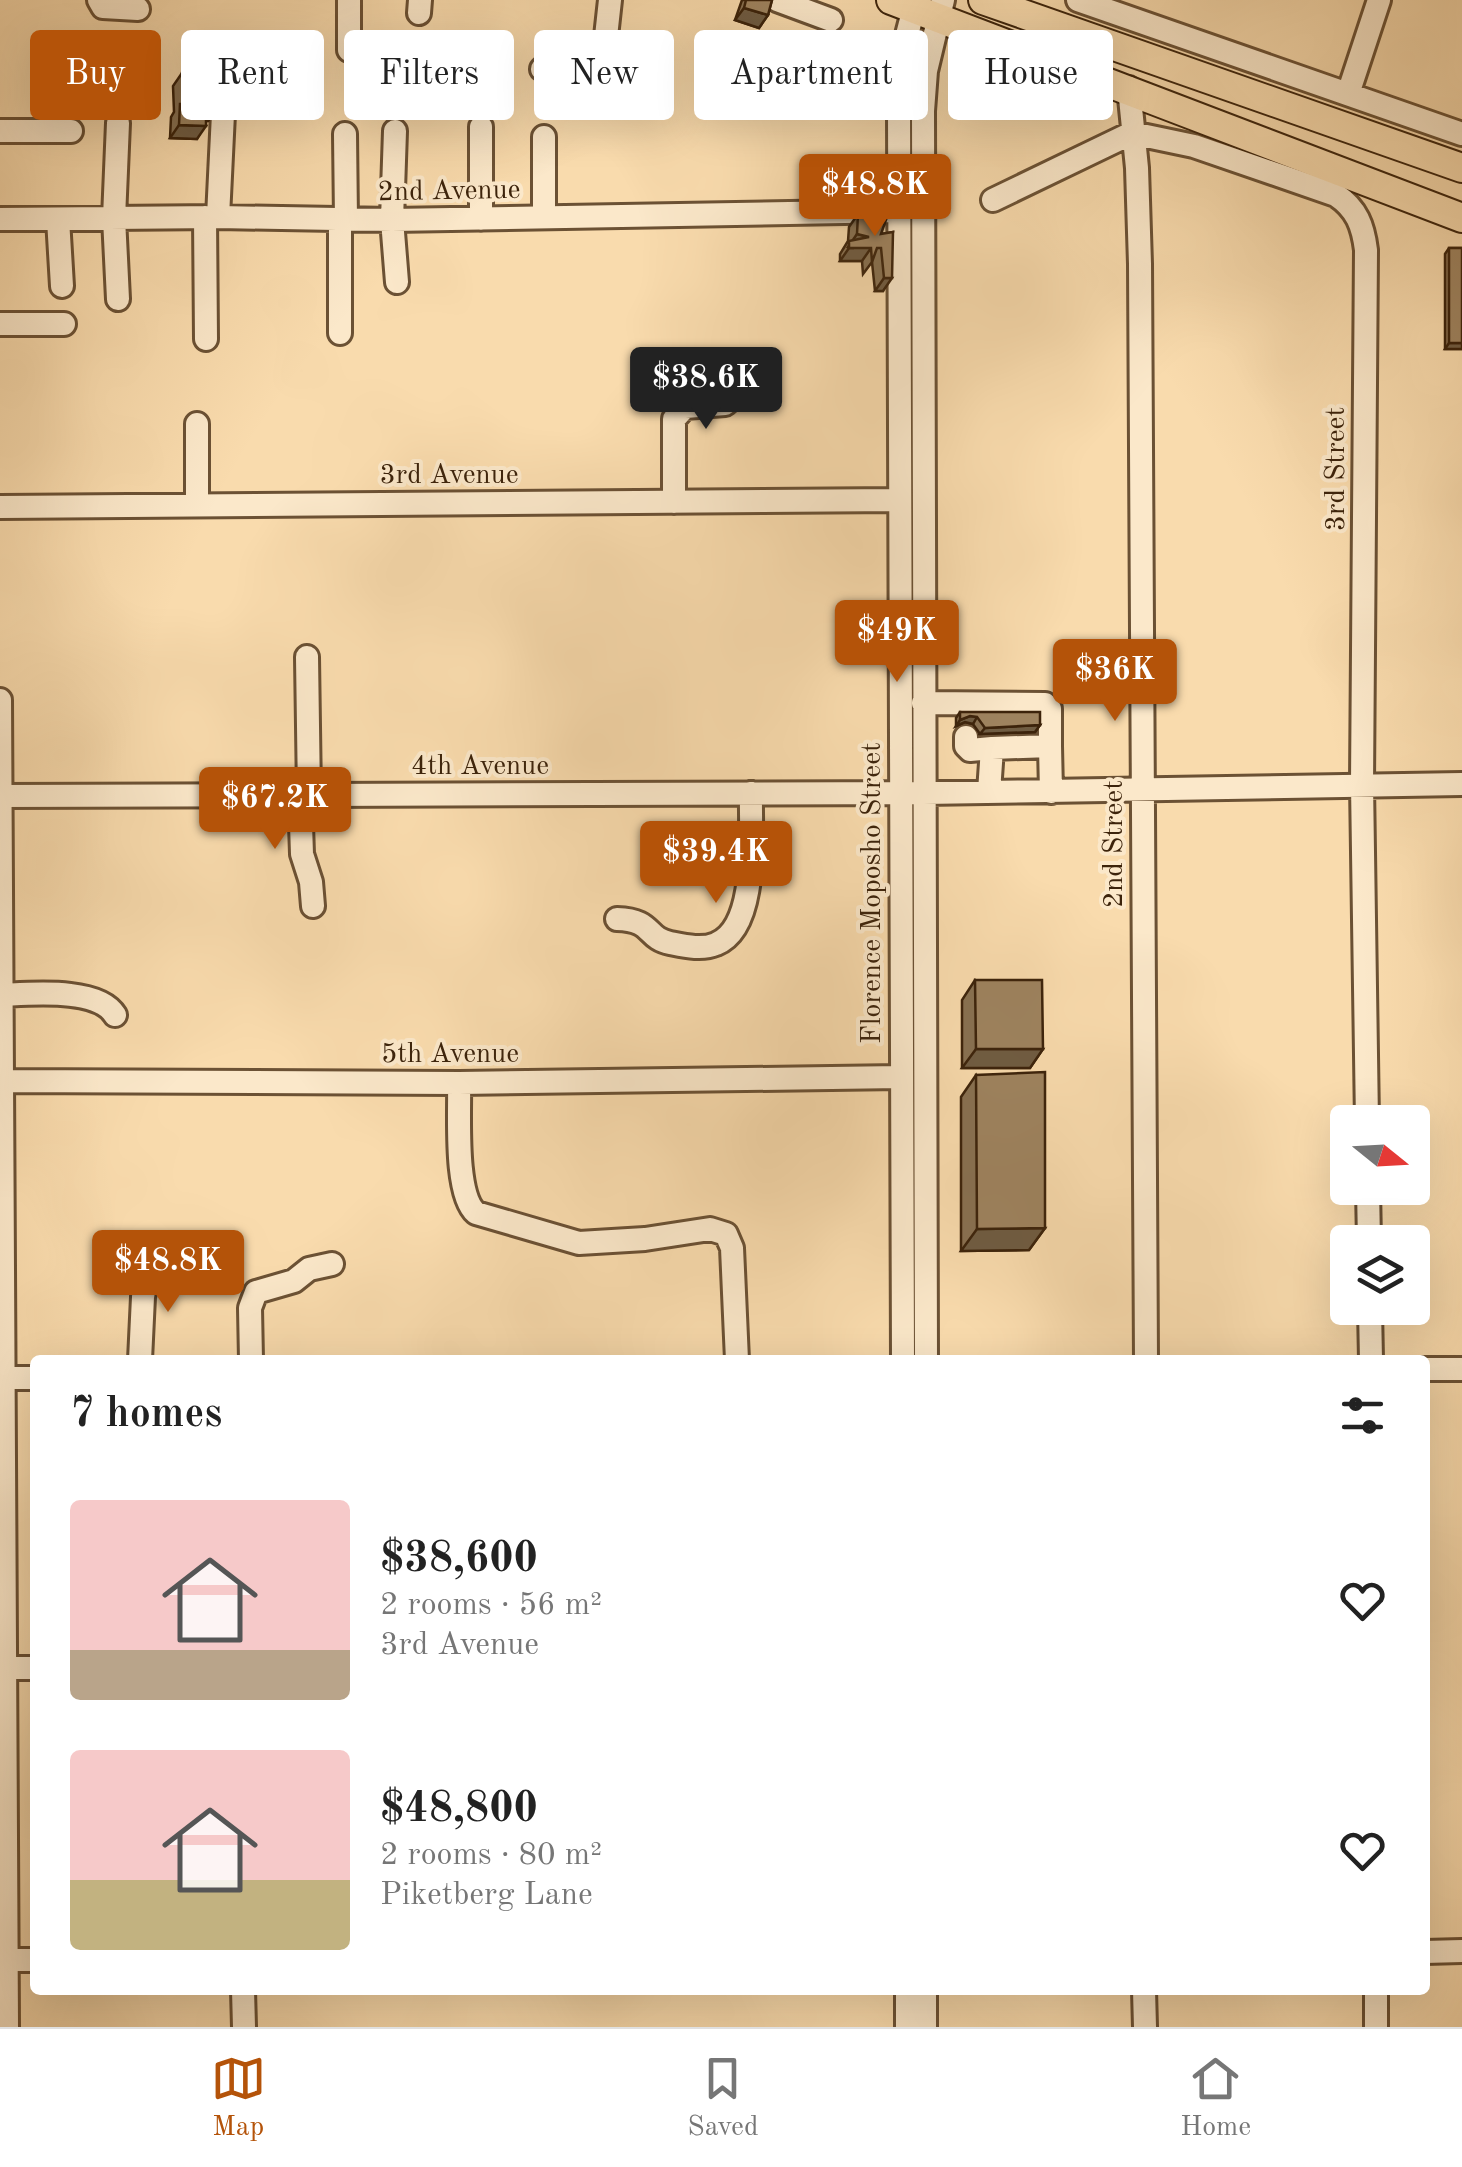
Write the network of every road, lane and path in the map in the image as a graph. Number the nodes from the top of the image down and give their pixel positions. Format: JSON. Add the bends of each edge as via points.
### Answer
{"nodes":[{"id":1,"x":99,"y":0,"type":"edge"},
{"id":2,"x":349,"y":0,"type":"edge"},
{"id":3,"x":610,"y":0,"type":"edge"},
{"id":4,"x":777,"y":0,"type":"edge"},
{"id":5,"x":984,"y":0,"type":"edge"},
{"id":6,"x":1078,"y":0,"type":"edge"},
{"id":7,"x":1380,"y":0,"type":"edge"},
{"id":8,"x":921,"y":5,"type":"edge"},
{"id":9,"x":138,"y":9,"type":"dead end"},
{"id":10,"x":1105,"y":9,"type":"junction"},
{"id":11,"x":831,"y":20,"type":"dead end"},
{"id":12,"x":349,"y":30,"type":"edge"},
{"id":13,"x":611,"y":30,"type":"edge"},
{"id":14,"x":1066,"y":30,"type":"edge"},
{"id":15,"x":1101,"y":30,"type":"edge"},
{"id":16,"x":1113,"y":47,"type":"edge"},
{"id":17,"x":1129,"y":88,"type":"junction"},
{"id":18,"x":1348,"y":94,"type":"junction"},
{"id":19,"x":221,"y":120,"type":"edge"},
{"id":20,"x":118,"y":123,"type":"dead end"},
{"id":21,"x":481,"y":127,"type":"dead end"},
{"id":22,"x":0,"y":131,"type":"edge"},
{"id":23,"x":70,"y":131,"type":"dead end"},
{"id":24,"x":395,"y":131,"type":"dead end"},
{"id":25,"x":1132,"y":133,"type":"junction"},
{"id":26,"x":345,"y":134,"type":"dead end"},
{"id":27,"x":1462,"y":134,"type":"edge"},
{"id":28,"x":544,"y":137,"type":"dead end"},
{"id":29,"x":1462,"y":168,"type":"edge"},
{"id":30,"x":994,"y":200,"type":"dead end"},
{"id":31,"x":899,"y":211,"type":"junction"},
{"id":32,"x":211,"y":217,"type":"junction"},
{"id":33,"x":114,"y":218,"type":"junction"},
{"id":34,"x":544,"y":218,"type":"junction"},
{"id":35,"x":1462,"y":218,"type":"edge"},
{"id":36,"x":58,"y":219,"type":"junction"},
{"id":37,"x":343,"y":219,"type":"junction"},
{"id":38,"x":481,"y":219,"type":"junction"},
{"id":39,"x":0,"y":220,"type":"edge"},
{"id":40,"x":392,"y":220,"type":"junction"},
{"id":41,"x":397,"y":282,"type":"dead end"},
{"id":42,"x":62,"y":286,"type":"dead end"},
{"id":43,"x":118,"y":298,"type":"dead end"},
{"id":44,"x":0,"y":324,"type":"edge"},
{"id":45,"x":64,"y":324,"type":"dead end"},
{"id":46,"x":340,"y":333,"type":"dead end"},
{"id":47,"x":206,"y":339,"type":"dead end"},
{"id":48,"x":767,"y":380,"type":"dead end"},
{"id":49,"x":197,"y":424,"type":"dead end"},
{"id":50,"x":899,"y":500,"type":"junction"},
{"id":51,"x":674,"y":502,"type":"junction"},
{"id":52,"x":197,"y":505,"type":"junction"},
{"id":53,"x":0,"y":506,"type":"edge"},
{"id":54,"x":307,"y":657,"type":"dead end"},
{"id":55,"x":0,"y":700,"type":"edge"},
{"id":56,"x":924,"y":703,"type":"junction"},
{"id":57,"x":965,"y":719,"type":"junction"},
{"id":58,"x":1050,"y":746,"type":"junction"},
{"id":59,"x":992,"y":748,"type":"junction"},
{"id":60,"x":1362,"y":784,"type":"junction"},
{"id":61,"x":1462,"y":784,"type":"edge"},
{"id":62,"x":1142,"y":790,"type":"junction"},
{"id":63,"x":989,"y":792,"type":"junction"},
{"id":64,"x":1051,"y":792,"type":"junction"},
{"id":65,"x":751,"y":793,"type":"junction"},
{"id":66,"x":912,"y":793,"type":"junction"},
{"id":67,"x":304,"y":795,"type":"junction"},
{"id":68,"x":1,"y":796,"type":"edge"},
{"id":69,"x":313,"y":906,"type":"dead end"},
{"id":70,"x":617,"y":920,"type":"dead end"},
{"id":71,"x":0,"y":994,"type":"edge"},
{"id":72,"x":115,"y":1015,"type":"dead end"},
{"id":73,"x":900,"y":1077,"type":"junction"},
{"id":74,"x":0,"y":1081,"type":"edge"},
{"id":75,"x":459,"y":1083,"type":"junction"},
{"id":76,"x":1367,"y":1105,"type":"edge"},
{"id":77,"x":149,"y":1263,"type":"dead end"},
{"id":78,"x":332,"y":1264,"type":"dead end"},
{"id":79,"x":1370,"y":1325,"type":"edge"},
{"id":80,"x":140,"y":1355,"type":"edge"},
{"id":81,"x":251,"y":1355,"type":"edge"},
{"id":82,"x":736,"y":1355,"type":"edge"},
{"id":83,"x":903,"y":1355,"type":"edge"},
{"id":84,"x":926,"y":1355,"type":"edge"},
{"id":85,"x":1146,"y":1355,"type":"edge"},
{"id":86,"x":1371,"y":1355,"type":"edge"},
{"id":87,"x":1430,"y":1369,"type":"edge"},
{"id":88,"x":1462,"y":1369,"type":"edge"},
{"id":89,"x":1,"y":1378,"type":"edge"},
{"id":90,"x":30,"y":1378,"type":"edge"},
{"id":91,"x":2,"y":1668,"type":"edge"},
{"id":92,"x":30,"y":1668,"type":"edge"},
{"id":93,"x":1462,"y":1951,"type":"edge"},
{"id":94,"x":1430,"y":1952,"type":"edge"},
{"id":95,"x":3,"y":1960,"type":"edge"},
{"id":96,"x":30,"y":1960,"type":"edge"},
{"id":97,"x":243,"y":1995,"type":"edge"},
{"id":98,"x":907,"y":1995,"type":"edge"},
{"id":99,"x":925,"y":1995,"type":"edge"},
{"id":100,"x":1144,"y":1995,"type":"edge"},
{"id":101,"x":1376,"y":1995,"type":"edge"},
{"id":102,"x":6,"y":2027,"type":"edge"},
{"id":103,"x":244,"y":2027,"type":"edge"},
{"id":104,"x":907,"y":2027,"type":"edge"},
{"id":105,"x":925,"y":2027,"type":"edge"},
{"id":106,"x":1145,"y":2027,"type":"edge"},
{"id":107,"x":1376,"y":2027,"type":"edge"}],
"edges":[{"from":1,"to":9,"type":"street","via":[[103,7]]},
{"from":2,"to":12,"type":"street"},
{"from":3,"to":13,"type":"street"},
{"from":4,"to":11,"type":"street"},
{"from":5,"to":14,"type":"main road"},
{"from":6,"to":10,"type":"street"},
{"from":7,"to":18,"type":"street"},
{"from":8,"to":17,"type":"main road"},
{"from":8,"to":31,"type":"street","name":"Florence Moposho Street","via":[[900,66]]},
{"from":8,"to":56,"type":"street","name":"Florence Moposho Street"},
{"from":10,"to":15,"type":"street"},
{"from":10,"to":18,"type":"street"},
{"from":16,"to":29,"type":"main road"},
{"from":17,"to":25,"type":"street","name":"2nd Street"},
{"from":17,"to":35,"type":"main road"},
{"from":18,"to":27,"type":"street"},
{"from":19,"to":32,"type":"street"},
{"from":20,"to":33,"type":"street"},
{"from":21,"to":38,"type":"street"},
{"from":22,"to":23,"type":"street"},
{"from":24,"to":40,"type":"street"},
{"from":25,"to":30,"type":"street"},
{"from":25,"to":60,"type":"street","name":"3rd Street","via":[[1194,146],[1336,196],[1359,218],[1366,250]]},
{"from":25,"to":62,"type":"street","name":"2nd Street","via":[[1140,264]]},
{"from":26,"to":37,"type":"street"},
{"from":28,"to":34,"type":"street"},
{"from":31,"to":34,"type":"street","name":"2nd Avenue"},
{"from":31,"to":50,"type":"street","name":"Florence Moposho Street"},
{"from":32,"to":33,"type":"street","name":"2nd Avenue"},
{"from":32,"to":37,"type":"street","name":"2nd Avenue"},
{"from":32,"to":47,"type":"street"},
{"from":33,"to":36,"type":"street","name":"2nd Avenue"},
{"from":33,"to":43,"type":"street"},
{"from":34,"to":38,"type":"street","name":"2nd Avenue"},
{"from":36,"to":39,"type":"street","name":"2nd Avenue"},
{"from":36,"to":42,"type":"street"},
{"from":37,"to":40,"type":"street","name":"2nd Avenue"},
{"from":37,"to":46,"type":"street"},
{"from":38,"to":40,"type":"street","name":"2nd Avenue"},
{"from":40,"to":41,"type":"street"},
{"from":44,"to":45,"type":"street"},
{"from":48,"to":51,"type":"street","via":[[749,383],[725,404],[678,412]]},
{"from":49,"to":52,"type":"street"},
{"from":50,"to":51,"type":"street","name":"3rd Avenue"},
{"from":50,"to":66,"type":"street","name":"Florence Moposho Street"},
{"from":51,"to":52,"type":"street","name":"3rd Avenue"},
{"from":52,"to":53,"type":"street","name":"3rd Avenue"},
{"from":54,"to":67,"type":"street"},
{"from":55,"to":68,"type":"street"},
{"from":56,"to":57,"type":"street"},
{"from":56,"to":66,"type":"street","name":"Florence Moposho Street"},
{"from":57,"to":58,"type":"street","via":[[1045,704]]},
{"from":57,"to":59,"type":"street","via":[[966,746]]},
{"from":58,"to":59,"type":"street"},
{"from":58,"to":64,"type":"street"},
{"from":59,"to":63,"type":"street"},
{"from":60,"to":61,"type":"street","name":"4th Avenue"},
{"from":60,"to":62,"type":"street","name":"4th Avenue"},
{"from":60,"to":76,"type":"street","name":"3rd Street"},
{"from":62,"to":64,"type":"street","name":"4th Avenue"},
{"from":62,"to":85,"type":"street","name":"2nd Street"},
{"from":63,"to":64,"type":"street","name":"4th Avenue"},
{"from":63,"to":66,"type":"street","name":"4th Avenue"},
{"from":65,"to":66,"type":"street","name":"4th Avenue"},
{"from":65,"to":67,"type":"street","name":"4th Avenue"},
{"from":65,"to":70,"type":"street","via":[[748,889],[731,932],[702,947],[664,942],[642,922]]},
{"from":66,"to":73,"type":"street","name":"Florence Moposho Street"},
{"from":66,"to":84,"type":"street","name":"Florence Moposho Street"},
{"from":67,"to":68,"type":"street","name":"4th Avenue"},
{"from":67,"to":69,"type":"street","via":[[302,854]]},
{"from":68,"to":71,"type":"street"},
{"from":71,"to":72,"type":"street","via":[[93,998]]},
{"from":71,"to":74,"type":"street"},
{"from":73,"to":75,"type":"street","name":"5th Avenue"},
{"from":73,"to":83,"type":"street","name":"Florence Moposho Street"},
{"from":74,"to":75,"type":"street","name":"5th Avenue"},
{"from":74,"to":89,"type":"street"},
{"from":75,"to":82,"type":"street","via":[[468,1207],[579,1242],[710,1229],[726,1234]]},
{"from":77,"to":80,"type":"street"},
{"from":78,"to":81,"type":"street","via":[[256,1292],[250,1302]]},
{"from":79,"to":86,"type":"street"},
{"from":87,"to":88,"type":"street"},
{"from":89,"to":90,"type":"street"},
{"from":89,"to":91,"type":"street"},
{"from":91,"to":92,"type":"street"},
{"from":91,"to":95,"type":"street"},
{"from":93,"to":94,"type":"street"},
{"from":95,"to":96,"type":"street"},
{"from":95,"to":102,"type":"street"},
{"from":97,"to":103,"type":"street"},
{"from":98,"to":104,"type":"street"},
{"from":99,"to":105,"type":"street"},
{"from":100,"to":106,"type":"street"},
{"from":101,"to":107,"type":"street"}]}
